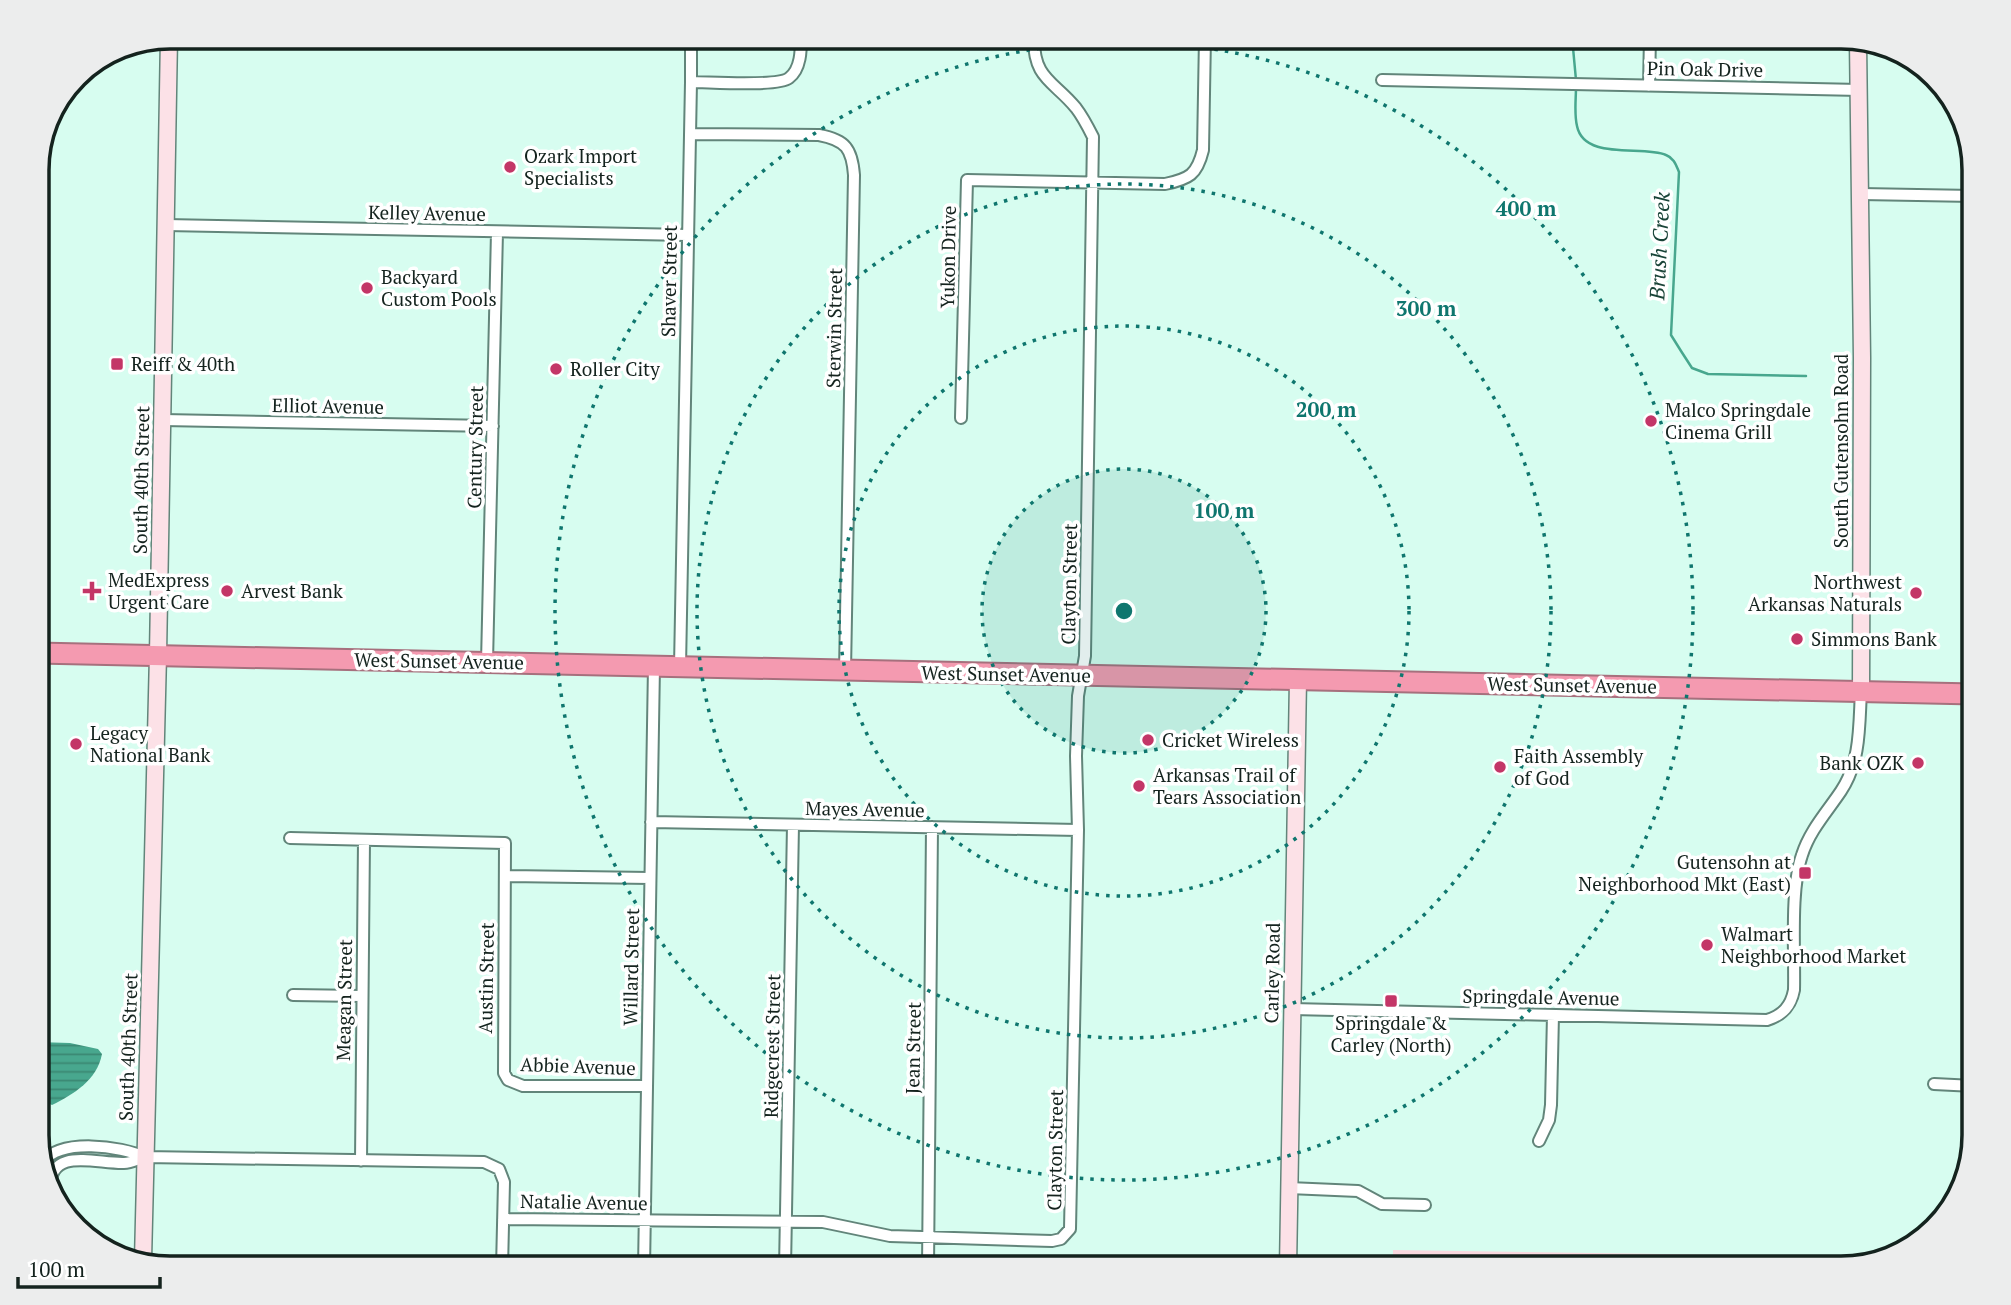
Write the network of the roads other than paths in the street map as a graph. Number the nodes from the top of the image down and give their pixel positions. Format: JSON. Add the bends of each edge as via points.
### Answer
{"nodes":[{"id":1,"x":169,"y":49,"type":"edge"},
{"id":2,"x":691,"y":49,"type":"edge"},
{"id":3,"x":799,"y":49,"type":"edge"},
{"id":4,"x":1035,"y":49,"type":"edge"},
{"id":5,"x":1205,"y":49,"type":"edge"},
{"id":6,"x":1650,"y":49,"type":"edge"},
{"id":7,"x":1858,"y":50,"type":"edge"},
{"id":8,"x":1382,"y":80,"type":"dead end"},
{"id":9,"x":691,"y":82,"type":"junction"},
{"id":10,"x":1648,"y":86,"type":"junction"},
{"id":11,"x":1860,"y":90,"type":"junction"},
{"id":12,"x":690,"y":134,"type":"junction"},
{"id":13,"x":1093,"y":183,"type":"junction"},
{"id":14,"x":1861,"y":194,"type":"junction"},
{"id":15,"x":1962,"y":196,"type":"edge"},
{"id":16,"x":166,"y":225,"type":"junction"},
{"id":17,"x":497,"y":232,"type":"junction"},
{"id":18,"x":687,"y":235,"type":"junction"},
{"id":19,"x":961,"y":418,"type":"dead end"},
{"id":20,"x":163,"y":420,"type":"junction"},
{"id":21,"x":493,"y":426,"type":"junction"},
{"id":22,"x":49,"y":653,"type":"edge"},
{"id":23,"x":158,"y":655,"type":"junction"},
{"id":24,"x":487,"y":662,"type":"junction"},
{"id":25,"x":654,"y":666,"type":"junction"},
{"id":26,"x":680,"y":667,"type":"junction"},
{"id":27,"x":845,"y":671,"type":"junction"},
{"id":28,"x":1082,"y":675,"type":"junction"},
{"id":29,"x":1298,"y":680,"type":"junction"},
{"id":30,"x":1861,"y":691,"type":"junction"},
{"id":31,"x":1962,"y":694,"type":"edge"},
{"id":32,"x":651,"y":822,"type":"junction"},
{"id":33,"x":793,"y":825,"type":"junction"},
{"id":34,"x":932,"y":827,"type":"junction"},
{"id":35,"x":1078,"y":830,"type":"junction"},
{"id":36,"x":289,"y":838,"type":"dead end"},
{"id":37,"x":364,"y":840,"type":"junction"},
{"id":38,"x":505,"y":876,"type":"junction"},
{"id":39,"x":650,"y":878,"type":"junction"},
{"id":40,"x":293,"y":995,"type":"dead end"},
{"id":41,"x":361,"y":996,"type":"junction"},
{"id":42,"x":1292,"y":1009,"type":"junction"},
{"id":43,"x":1786,"y":1010,"type":"joint"},
{"id":44,"x":1553,"y":1015,"type":"junction"},
{"id":45,"x":508,"y":1080,"type":"joint"},
{"id":46,"x":1934,"y":1084,"type":"dead end"},
{"id":47,"x":1962,"y":1085,"type":"edge"},
{"id":48,"x":646,"y":1086,"type":"junction"},
{"id":49,"x":1539,"y":1141,"type":"dead end"},
{"id":50,"x":50,"y":1153,"type":"edge"},
{"id":51,"x":145,"y":1157,"type":"junction"},
{"id":52,"x":361,"y":1161,"type":"junction"},
{"id":53,"x":54,"y":1171,"type":"edge"},
{"id":54,"x":1289,"y":1188,"type":"junction"},
{"id":55,"x":1425,"y":1205,"type":"dead end"},
{"id":56,"x":503,"y":1219,"type":"junction"},
{"id":57,"x":645,"y":1221,"type":"junction"},
{"id":58,"x":786,"y":1222,"type":"junction"},
{"id":59,"x":1067,"y":1235,"type":"joint"},
{"id":60,"x":928,"y":1237,"type":"junction"},
{"id":61,"x":143,"y":1253,"type":"edge"},
{"id":62,"x":502,"y":1256,"type":"edge"},
{"id":63,"x":644,"y":1256,"type":"edge"},
{"id":64,"x":785,"y":1256,"type":"edge"},
{"id":65,"x":928,"y":1256,"type":"edge"},
{"id":66,"x":1288,"y":1256,"type":"edge"}],
"edges":[{"from":1,"to":16,"type":"street","name":"South 40th Street"},
{"from":2,"to":9,"type":"street","name":"Shaver Street"},
{"from":3,"to":9,"type":"street","via":[[797,68],[789,79],[774,83]]},
{"from":4,"to":13,"type":"street","name":"Clayton Street","via":[[1042,73],[1074,105],[1093,137]]},
{"from":5,"to":13,"type":"street","via":[[1203,150],[1192,174],[1165,184]]},
{"from":6,"to":10,"type":"street"},
{"from":7,"to":11,"type":"street","name":"South Gutensohn Road"},
{"from":8,"to":10,"type":"street","name":"Pin Oak Drive"},
{"from":9,"to":12,"type":"street","name":"Shaver Street"},
{"from":10,"to":11,"type":"street","name":"Pin Oak Drive"},
{"from":11,"to":14,"type":"street","name":"South Gutensohn Road"},
{"from":12,"to":18,"type":"street","name":"Shaver Street"},
{"from":12,"to":27,"type":"street","name":"Sterwin Street","via":[[819,135],[846,145],[853,158]]},
{"from":13,"to":19,"type":"street","name":"Yukon Drive","via":[[967,180]]},
{"from":13,"to":28,"type":"street","name":"Clayton Street"},
{"from":14,"to":15,"type":"street"},
{"from":14,"to":30,"type":"street","name":"South Gutensohn Road"},
{"from":16,"to":17,"type":"street","name":"Kelley Avenue"},
{"from":16,"to":20,"type":"street","name":"South 40th Street"},
{"from":17,"to":18,"type":"street","name":"Kelley Avenue"},
{"from":17,"to":21,"type":"street","name":"Century Street"},
{"from":18,"to":26,"type":"street","name":"Shaver Street"},
{"from":20,"to":21,"type":"street","name":"Elliot Avenue"},
{"from":20,"to":23,"type":"street","name":"South 40th Street"},
{"from":21,"to":24,"type":"street","name":"Century Street"},
{"from":22,"to":23,"type":"highway","name":"West Sunset Avenue"},
{"from":23,"to":24,"type":"highway","name":"West Sunset Avenue"},
{"from":23,"to":51,"type":"street","name":"South 40th Street"},
{"from":24,"to":25,"type":"highway","name":"West Sunset Avenue"},
{"from":25,"to":26,"type":"highway","name":"West Sunset Avenue"},
{"from":25,"to":32,"type":"street","name":"Willard Street"},
{"from":26,"to":27,"type":"highway","name":"West Sunset Avenue"},
{"from":27,"to":28,"type":"highway","name":"West Sunset Avenue"},
{"from":28,"to":29,"type":"highway","name":"West Sunset Avenue"},
{"from":28,"to":35,"type":"street","name":"Clayton Street","via":[[1076,755]]},
{"from":29,"to":30,"type":"highway","name":"West Sunset Avenue"},
{"from":29,"to":42,"type":"street","name":"Carley Road"},
{"from":30,"to":31,"type":"highway","name":"West Sunset Avenue"},
{"from":30,"to":43,"type":"street","name":"South Gutensohn Road","via":[[1856,758],[1842,790],[1808,839],[1798,868],[1794,990]]},
{"from":32,"to":33,"type":"street","name":"Mayes Avenue"},
{"from":32,"to":39,"type":"street","name":"Willard Street"},
{"from":33,"to":34,"type":"street","name":"Mayes Avenue"},
{"from":33,"to":58,"type":"street","name":"Ridgecrest Street"},
{"from":34,"to":35,"type":"street","name":"Mayes Avenue"},
{"from":34,"to":60,"type":"street","name":"Jean Street"},
{"from":35,"to":59,"type":"street","name":"Clayton Street","via":[[1071,1221]]},
{"from":36,"to":37,"type":"street"},
{"from":37,"to":38,"type":"street","via":[[505,843]]},
{"from":37,"to":41,"type":"street","name":"Meagan Street"},
{"from":38,"to":39,"type":"street"},
{"from":38,"to":45,"type":"street","name":"Austin Street","via":[[502,1066]]},
{"from":39,"to":48,"type":"street","name":"Willard Street"},
{"from":40,"to":41,"type":"street"},
{"from":41,"to":52,"type":"street","name":"Meagan Street"},
{"from":42,"to":44,"type":"street","name":"Springdale Avenue"},
{"from":42,"to":54,"type":"street","name":"Carley Road"},
{"from":43,"to":44,"type":"street","name":"Springdale Avenue","via":[[1767,1020]]},
{"from":44,"to":49,"type":"street","via":[[1551,1105]]},
{"from":45,"to":48,"type":"street","name":"Abbie Avenue","via":[[523,1086]]},
{"from":46,"to":47,"type":"street"},
{"from":48,"to":57,"type":"street","name":"Willard Street"},
{"from":50,"to":51,"type":"street","via":[[71,1147],[127,1149]]},
{"from":51,"to":52,"type":"street","name":"Natalie Avenue"},
{"from":51,"to":53,"type":"street","via":[[127,1163],[65,1161]]},
{"from":51,"to":61,"type":"street","name":"South 40th Street"},
{"from":52,"to":56,"type":"street","name":"Natalie Avenue","via":[[493,1164],[503,1182]]},
{"from":54,"to":55,"type":"street","via":[[1358,1191],[1382,1204]]},
{"from":54,"to":66,"type":"street","name":"Carley Road"},
{"from":56,"to":57,"type":"street","name":"Natalie Avenue"},
{"from":56,"to":62,"type":"street"},
{"from":57,"to":58,"type":"street","name":"Natalie Avenue"},
{"from":57,"to":63,"type":"street","name":"Willard Street"},
{"from":58,"to":60,"type":"street","name":"Natalie Avenue","via":[[823,1222],[873,1234]]},
{"from":58,"to":64,"type":"street","name":"Ridgecrest Street"},
{"from":59,"to":60,"type":"street","name":"Natalie Avenue","via":[[1052,1241]]},
{"from":60,"to":65,"type":"street","name":"Jean Street"}]}
